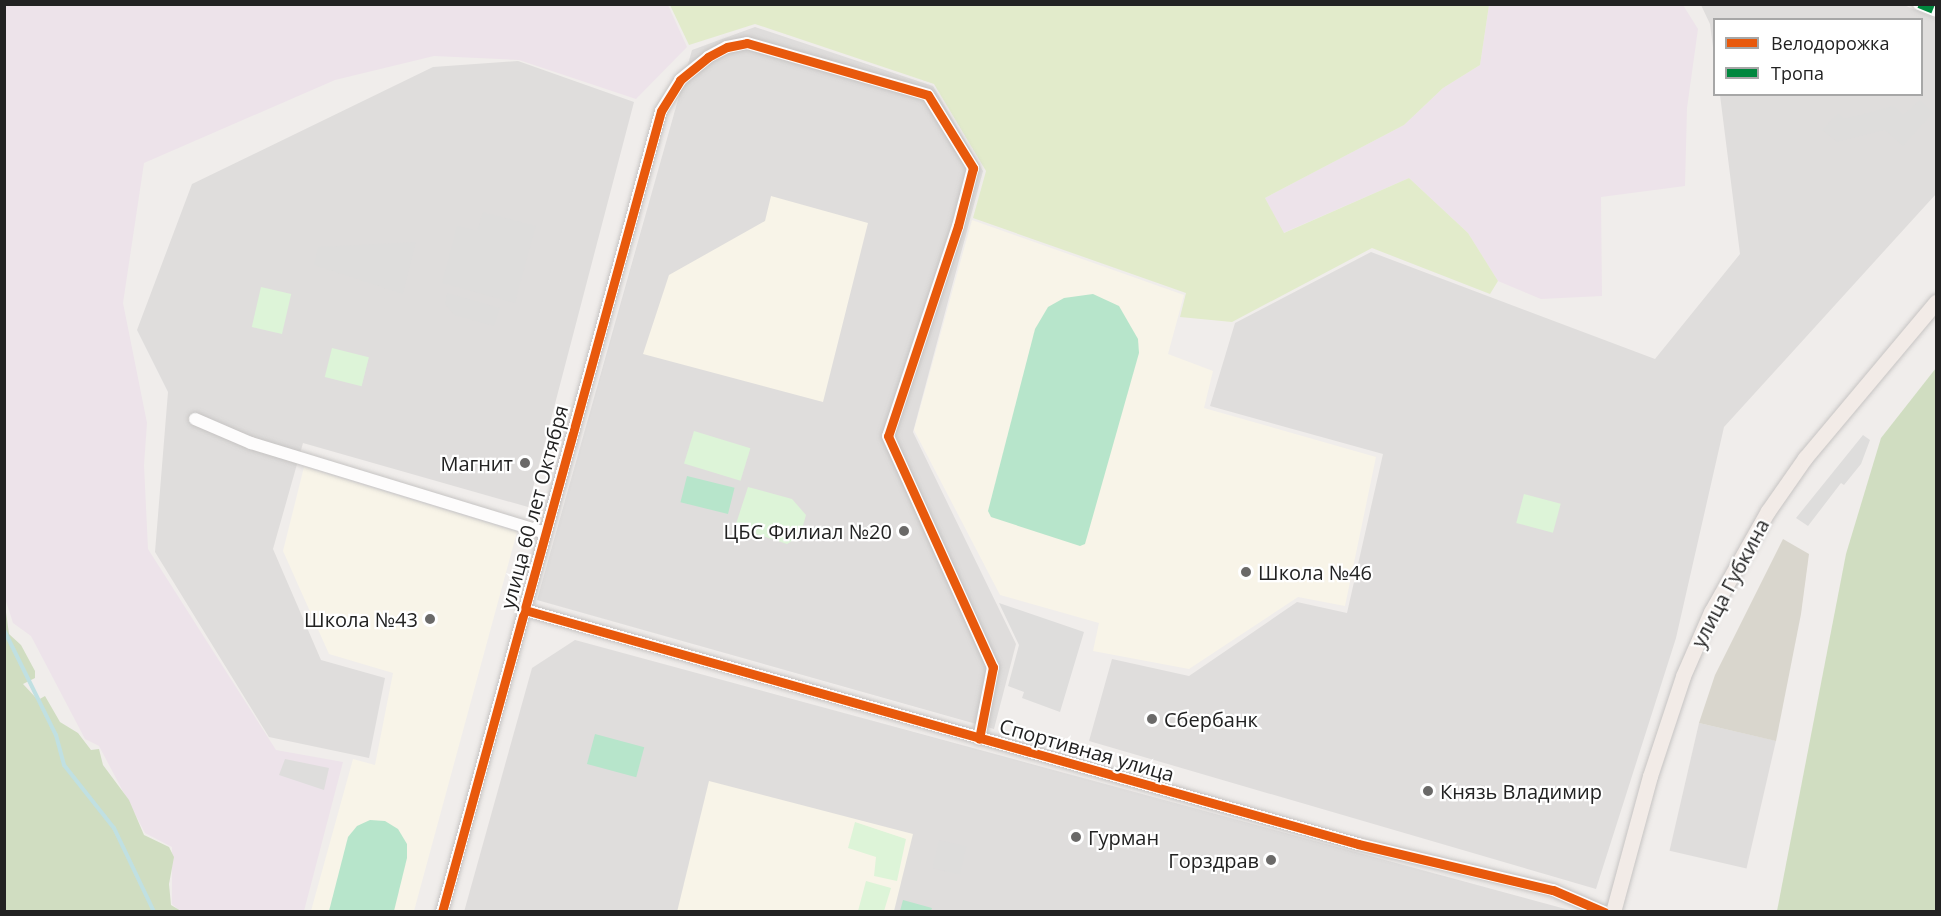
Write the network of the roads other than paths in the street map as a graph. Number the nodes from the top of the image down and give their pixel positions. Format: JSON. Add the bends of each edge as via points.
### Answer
{"nodes":[{"id":1,"x":1919,"y":4,"type":"edge"},
{"id":2,"x":1936,"y":11,"type":"edge"},
{"id":3,"x":1936,"y":302,"type":"edge"},
{"id":4,"x":195,"y":419,"type":"dead end"},
{"id":5,"x":546,"y":533,"type":"junction"},
{"id":6,"x":525,"y":610,"type":"junction"},
{"id":7,"x":979,"y":739,"type":"junction"},
{"id":8,"x":442,"y":912,"type":"edge"},
{"id":9,"x":1604,"y":912,"type":"edge"},
{"id":10,"x":1613,"y":912,"type":"edge"}],
"edges":[{"from":1,"to":2,"type":"street"},
{"from":3,"to":10,"type":"main road","name":"улица Губкина","via":[[1805,458],[1763,519],[1711,612],[1683,676],[1650,776]]},
{"from":4,"to":5,"type":"street","via":[[251,443]]},
{"from":5,"to":6,"type":"street","name":"улица 60 лет Октября"},
{"from":5,"to":7,"type":"street","name":"улица 60 лет Октября","via":[[661,111],[680,80],[708,57],[747,43],[928,95],[974,168],[888,436],[993,667]]},
{"from":6,"to":7,"type":"street","name":"Спортивная улица"},
{"from":6,"to":8,"type":"street","name":"улица 60 лет Октября"},
{"from":7,"to":9,"type":"street","name":"Спортивная улица","via":[[1358,844],[1553,890]]}]}
